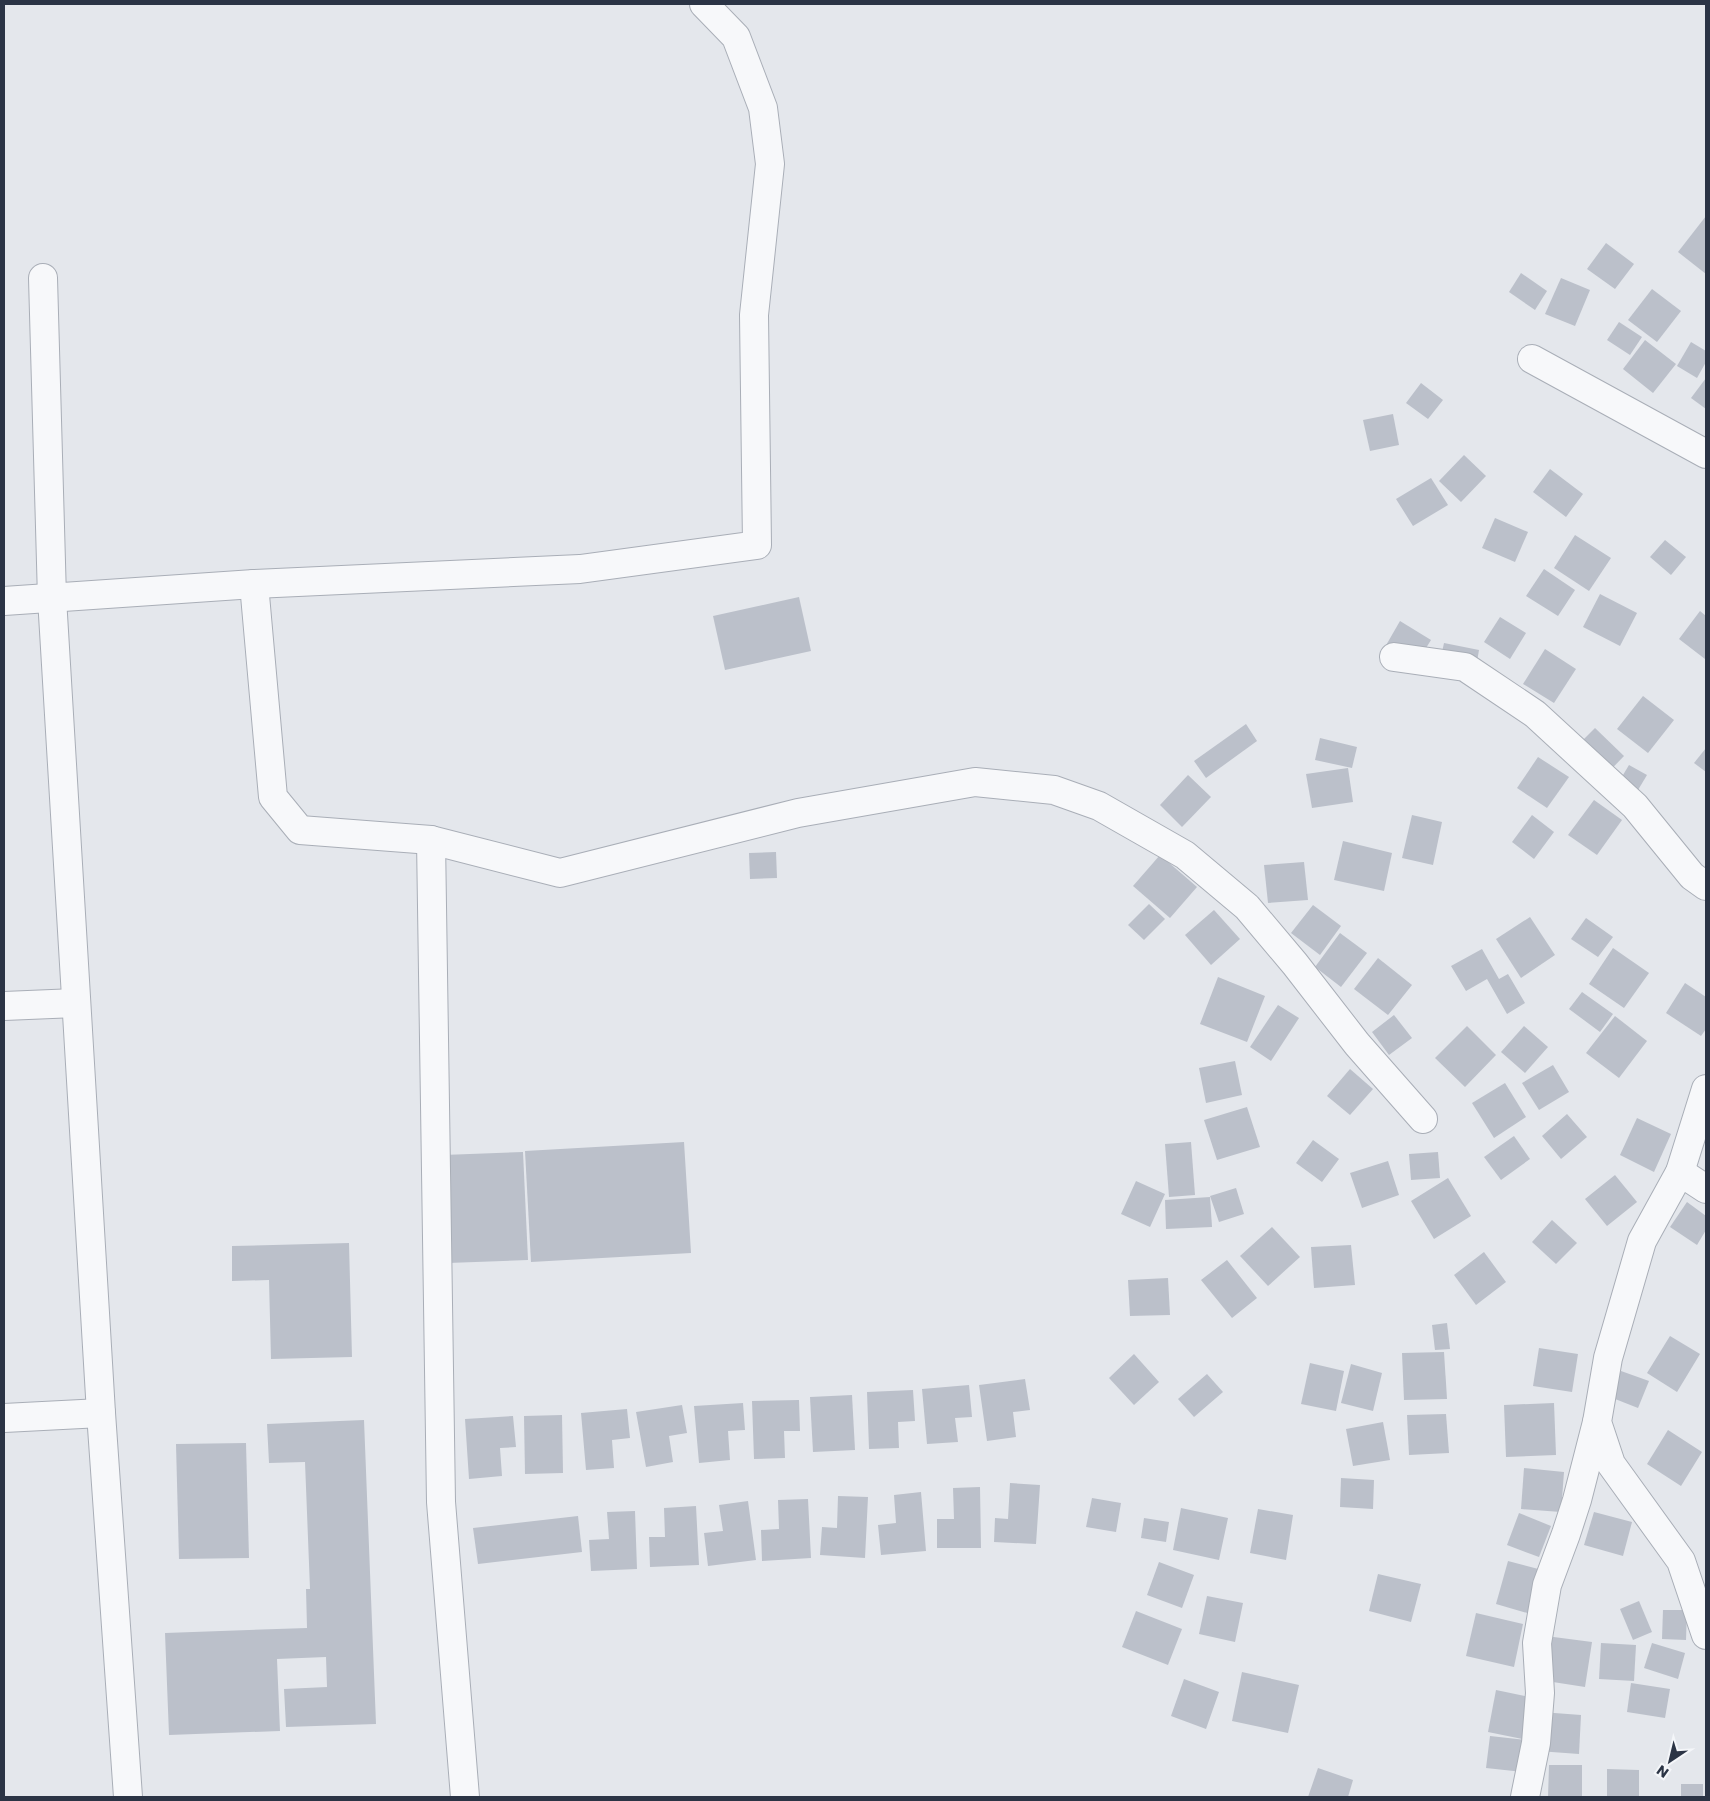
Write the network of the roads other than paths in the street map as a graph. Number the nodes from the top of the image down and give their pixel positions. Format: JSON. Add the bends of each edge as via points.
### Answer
{"nodes":[{"id":1,"x":704,"y":4,"type":"edge"},
{"id":2,"x":43,"y":278,"type":"dead end"},
{"id":3,"x":1532,"y":358,"type":"dead end"},
{"id":4,"x":1706,"y":454,"type":"edge"},
{"id":5,"x":254,"y":584,"type":"junction"},
{"id":6,"x":52,"y":598,"type":"junction"},
{"id":7,"x":4,"y":601,"type":"edge"},
{"id":8,"x":1394,"y":658,"type":"dead end"},
{"id":9,"x":432,"y":840,"type":"junction"},
{"id":10,"x":1706,"y":886,"type":"edge"},
{"id":11,"x":76,"y":1003,"type":"junction"},
{"id":12,"x":4,"y":1006,"type":"edge"},
{"id":13,"x":1706,"y":1089,"type":"edge"},
{"id":14,"x":1423,"y":1119,"type":"dead end"},
{"id":15,"x":1680,"y":1172,"type":"junction"},
{"id":16,"x":1706,"y":1189,"type":"edge"},
{"id":17,"x":101,"y":1412,"type":"junction"},
{"id":18,"x":4,"y":1418,"type":"edge"},
{"id":19,"x":1597,"y":1422,"type":"junction"},
{"id":20,"x":1706,"y":1635,"type":"edge"},
{"id":21,"x":128,"y":1797,"type":"edge"},
{"id":22,"x":465,"y":1797,"type":"edge"},
{"id":23,"x":1525,"y":1797,"type":"edge"}],
"edges":[{"from":1,"to":5,"type":"street","via":[[736,37],[763,108],[770,164],[754,315],[757,545],[580,570]]},
{"from":2,"to":6,"type":"street"},
{"from":3,"to":4,"type":"street"},
{"from":5,"to":6,"type":"street"},
{"from":5,"to":9,"type":"street","via":[[273,797],[300,830]]},
{"from":6,"to":7,"type":"street"},
{"from":6,"to":11,"type":"street"},
{"from":8,"to":10,"type":"street","via":[[1464,667],[1535,714],[1635,806],[1692,876]]},
{"from":9,"to":14,"type":"street","via":[[560,873],[798,813],[975,782],[1054,790],[1099,806],[1185,855],[1247,906]]},
{"from":9,"to":22,"type":"street","via":[[441,1502]]},
{"from":11,"to":12,"type":"street"},
{"from":11,"to":17,"type":"street"},
{"from":13,"to":15,"type":"street"},
{"from":15,"to":16,"type":"street"},
{"from":15,"to":19,"type":"street","via":[[1642,1241],[1608,1358]]},
{"from":17,"to":18,"type":"street"},
{"from":17,"to":21,"type":"street"},
{"from":19,"to":20,"type":"street","via":[[1610,1464],[1681,1561]]},
{"from":19,"to":23,"type":"street","via":[[1574,1509],[1547,1585],[1537,1643],[1540,1694],[1536,1743]]}]}
